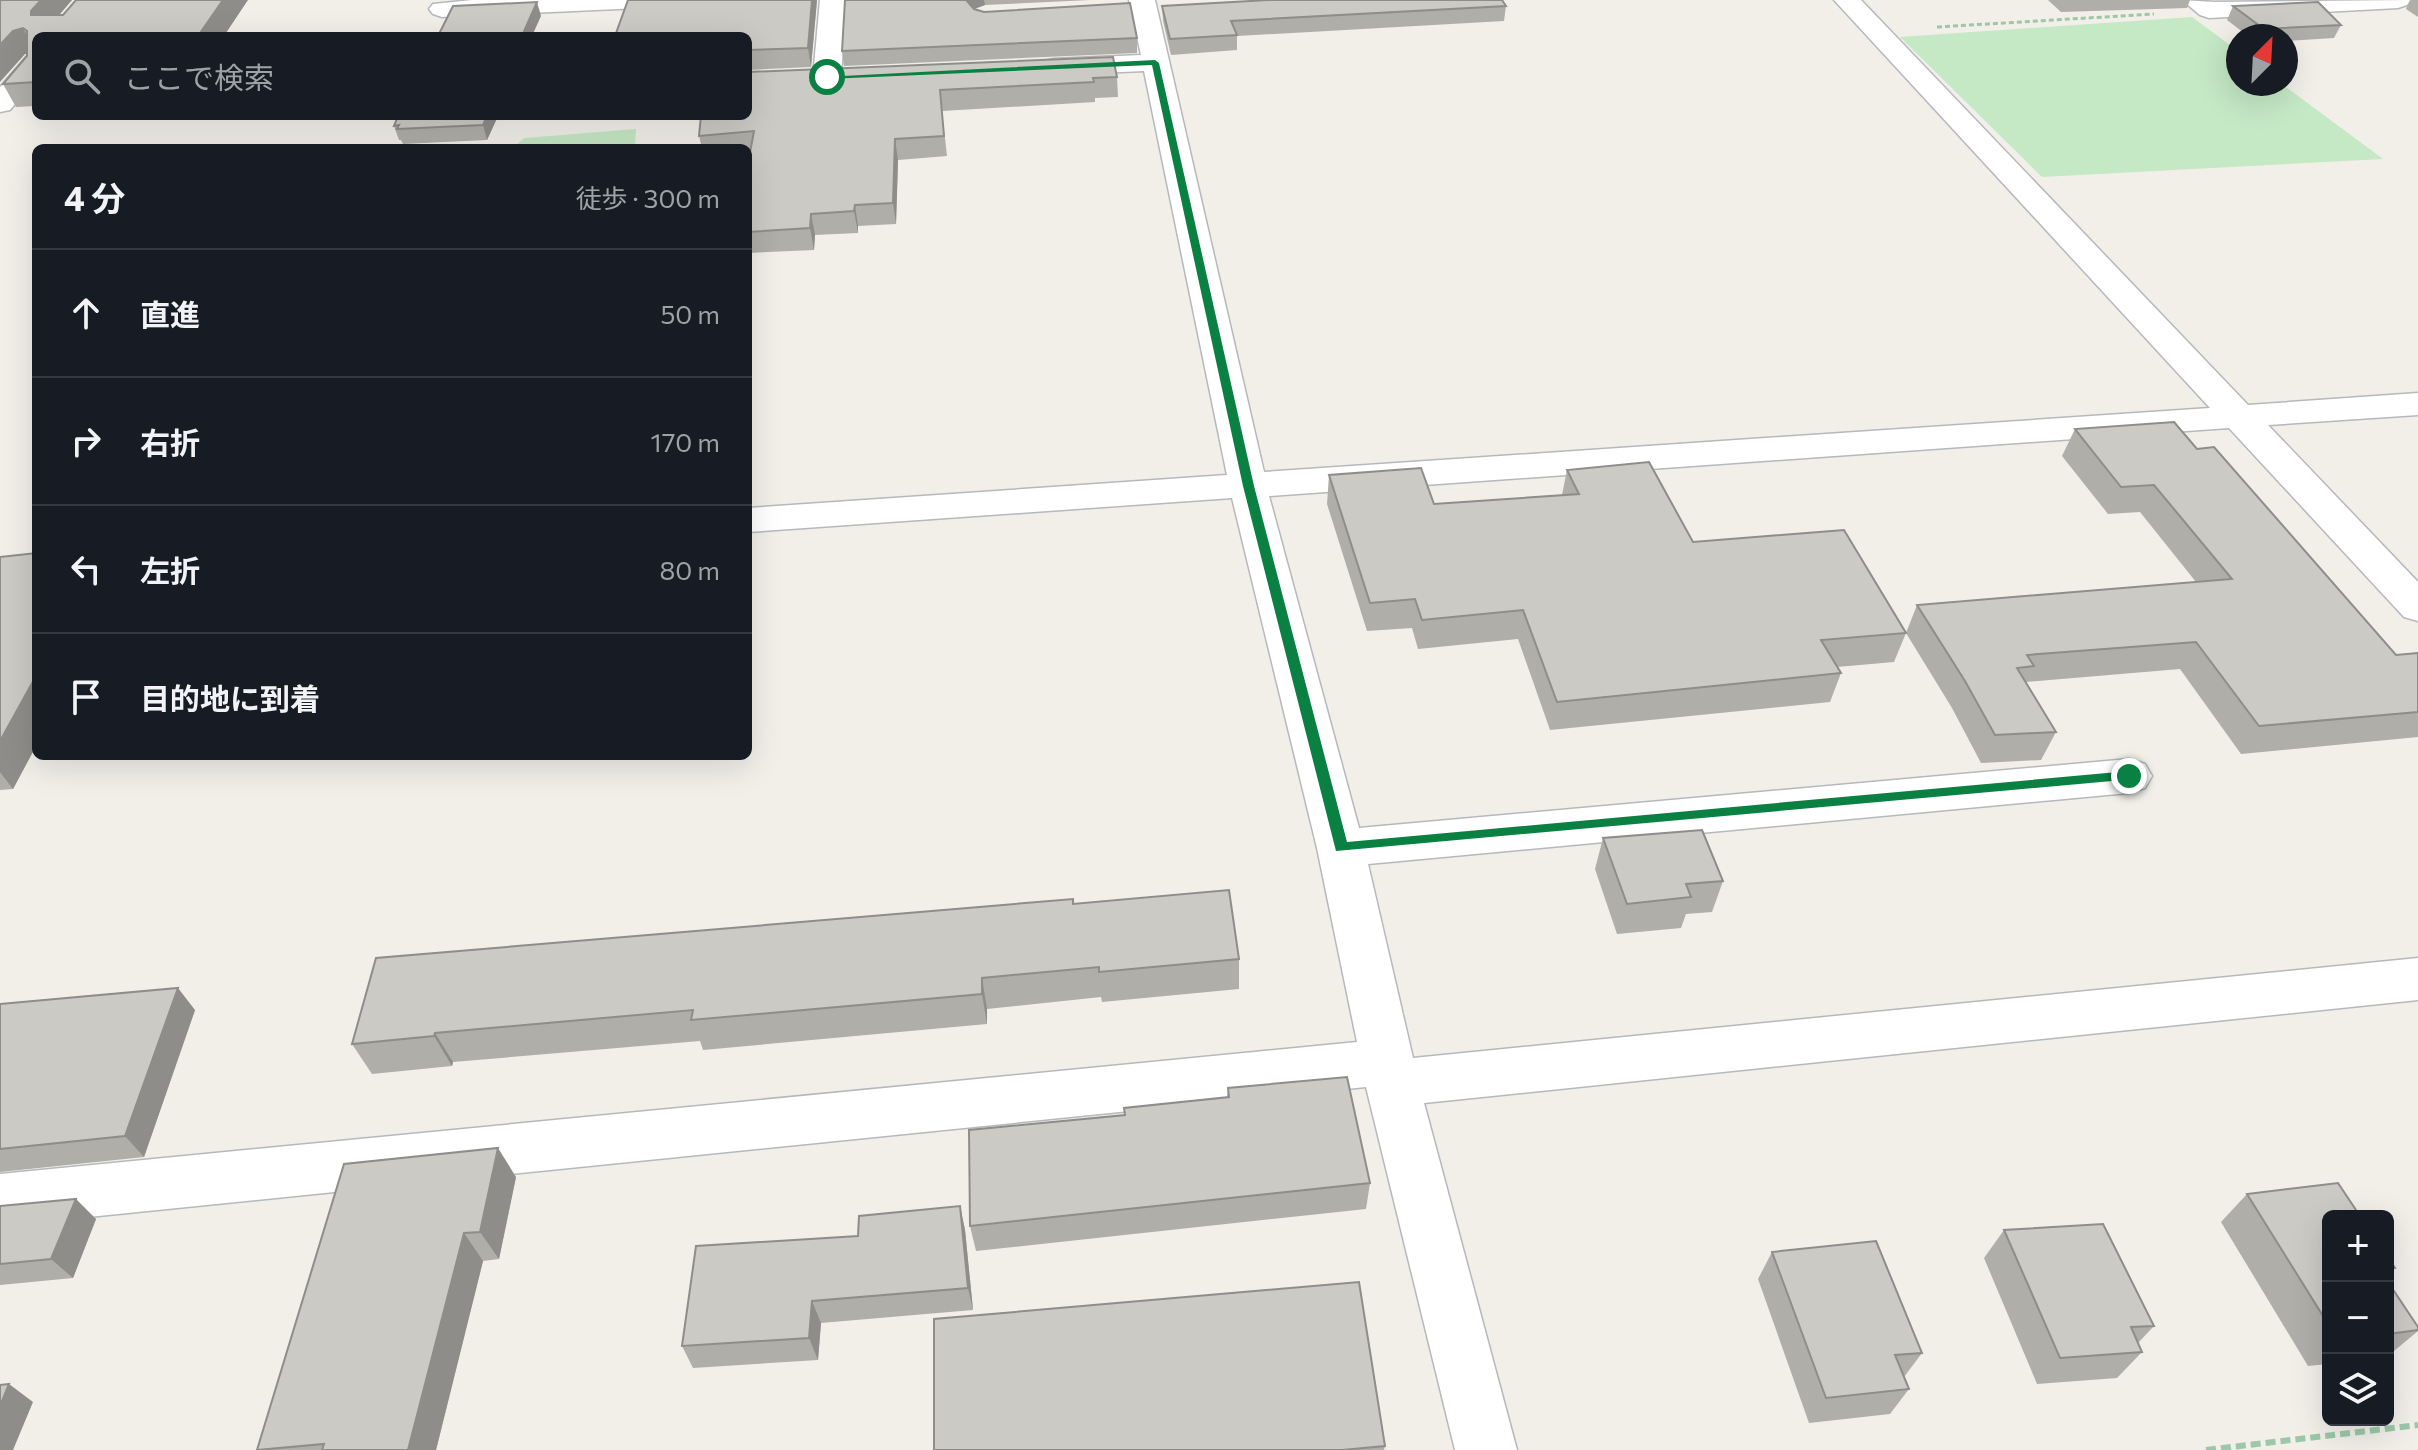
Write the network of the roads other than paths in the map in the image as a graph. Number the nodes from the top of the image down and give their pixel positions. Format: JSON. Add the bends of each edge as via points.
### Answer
{"nodes":[{"id":1,"x":640,"y":0,"type":"edge"},
{"id":2,"x":833,"y":0,"type":"edge"},
{"id":3,"x":1847,"y":0,"type":"edge"},
{"id":4,"x":2398,"y":0,"type":"edge"},
{"id":5,"x":445,"y":5,"type":"edge"},
{"id":6,"x":2202,"y":5,"type":"edge"},
{"id":7,"x":1151,"y":7,"type":"edge"},
{"id":8,"x":1112,"y":9,"type":"edge"},
{"id":9,"x":431,"y":32,"type":"edge"},
{"id":10,"x":1155,"y":63,"type":"junction"},
{"id":11,"x":32,"y":67,"type":"edge"},
{"id":12,"x":1030,"y":68,"type":"edge"},
{"id":13,"x":858,"y":75,"type":"edge"},
{"id":14,"x":827,"y":77,"type":"junction"},
{"id":15,"x":795,"y":78,"type":"edge"},
{"id":16,"x":0,"y":104,"type":"edge"},
{"id":17,"x":2418,"y":404,"type":"edge"},
{"id":18,"x":2238,"y":415,"type":"junction"},
{"id":19,"x":1248,"y":486,"type":"junction"},
{"id":20,"x":752,"y":520,"type":"edge"},
{"id":21,"x":2418,"y":607,"type":"edge"},
{"id":22,"x":2129,"y":776,"type":"dead end"},
{"id":23,"x":1341,"y":848,"type":"junction"},
{"id":24,"x":2418,"y":979,"type":"edge"},
{"id":25,"x":1389,"y":1072,"type":"junction"},
{"id":26,"x":0,"y":1200,"type":"edge"},
{"id":27,"x":1486,"y":1450,"type":"edge"}],
"edges":[{"from":1,"to":5,"type":"street"},
{"from":2,"to":14,"type":"street"},
{"from":3,"to":18,"type":"street"},
{"from":4,"to":6,"type":"street"},
{"from":5,"to":9,"type":"street"},
{"from":7,"to":8,"type":"street"},
{"from":7,"to":10,"type":"street"},
{"from":10,"to":12,"type":"street"},
{"from":10,"to":19,"type":"street"},
{"from":11,"to":16,"type":"street"},
{"from":13,"to":14,"type":"street"},
{"from":14,"to":15,"type":"street"},
{"from":17,"to":18,"type":"street"},
{"from":18,"to":19,"type":"street"},
{"from":18,"to":21,"type":"street"},
{"from":19,"to":20,"type":"street"},
{"from":19,"to":23,"type":"street"},
{"from":22,"to":23,"type":"street"},
{"from":23,"to":25,"type":"street"},
{"from":24,"to":25,"type":"street"},
{"from":25,"to":26,"type":"street"},
{"from":25,"to":27,"type":"street"}]}
